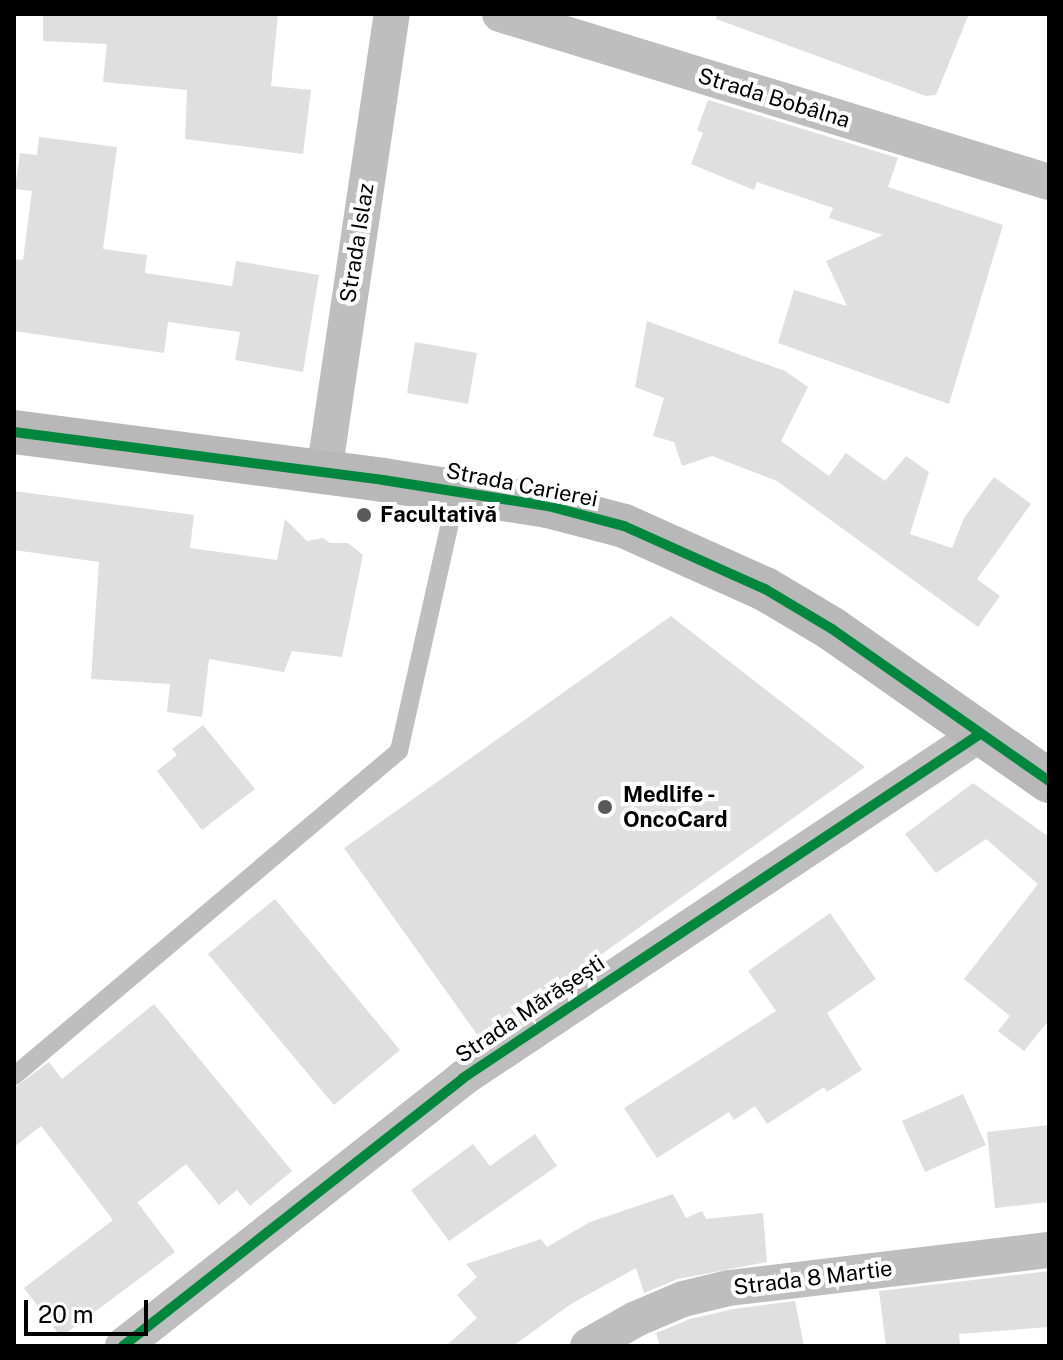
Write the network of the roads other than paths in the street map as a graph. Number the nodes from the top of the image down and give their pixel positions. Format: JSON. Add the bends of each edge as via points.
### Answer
{"nodes":[{"id":1,"x":392,"y":14,"type":"edge"},
{"id":2,"x":500,"y":14,"type":"edge"},
{"id":3,"x":1049,"y":182,"type":"edge"},
{"id":4,"x":14,"y":432,"type":"edge"},
{"id":5,"x":324,"y":473,"type":"junction"},
{"id":6,"x":457,"y":491,"type":"junction"},
{"id":7,"x":980,"y":734,"type":"junction"},
{"id":8,"x":1049,"y":781,"type":"edge"},
{"id":9,"x":14,"y":1076,"type":"edge"},
{"id":10,"x":1049,"y":1250,"type":"edge"},
{"id":11,"x":123,"y":1346,"type":"edge"},
{"id":12,"x":588,"y":1346,"type":"edge"}],
"edges":[{"from":1,"to":5,"type":"street","name":"Strada Islaz"},
{"from":2,"to":3,"type":"street","name":"Strada Bobâlna"},
{"from":4,"to":5,"type":"street","name":"Strada Carierei"},
{"from":5,"to":6,"type":"street","name":"Strada Carierei"},
{"from":6,"to":7,"type":"street","name":"Strada Carierei","via":[[624,526],[697,556],[832,629]]},
{"from":6,"to":9,"type":"lane","via":[[399,751]]},
{"from":7,"to":8,"type":"street","name":"Strada Carierei"},
{"from":7,"to":11,"type":"street","name":"Strada Mărășești","via":[[463,1078]]},
{"from":10,"to":12,"type":"street","name":"Strada 8 Martie","via":[[729,1288],[683,1299]]}]}
